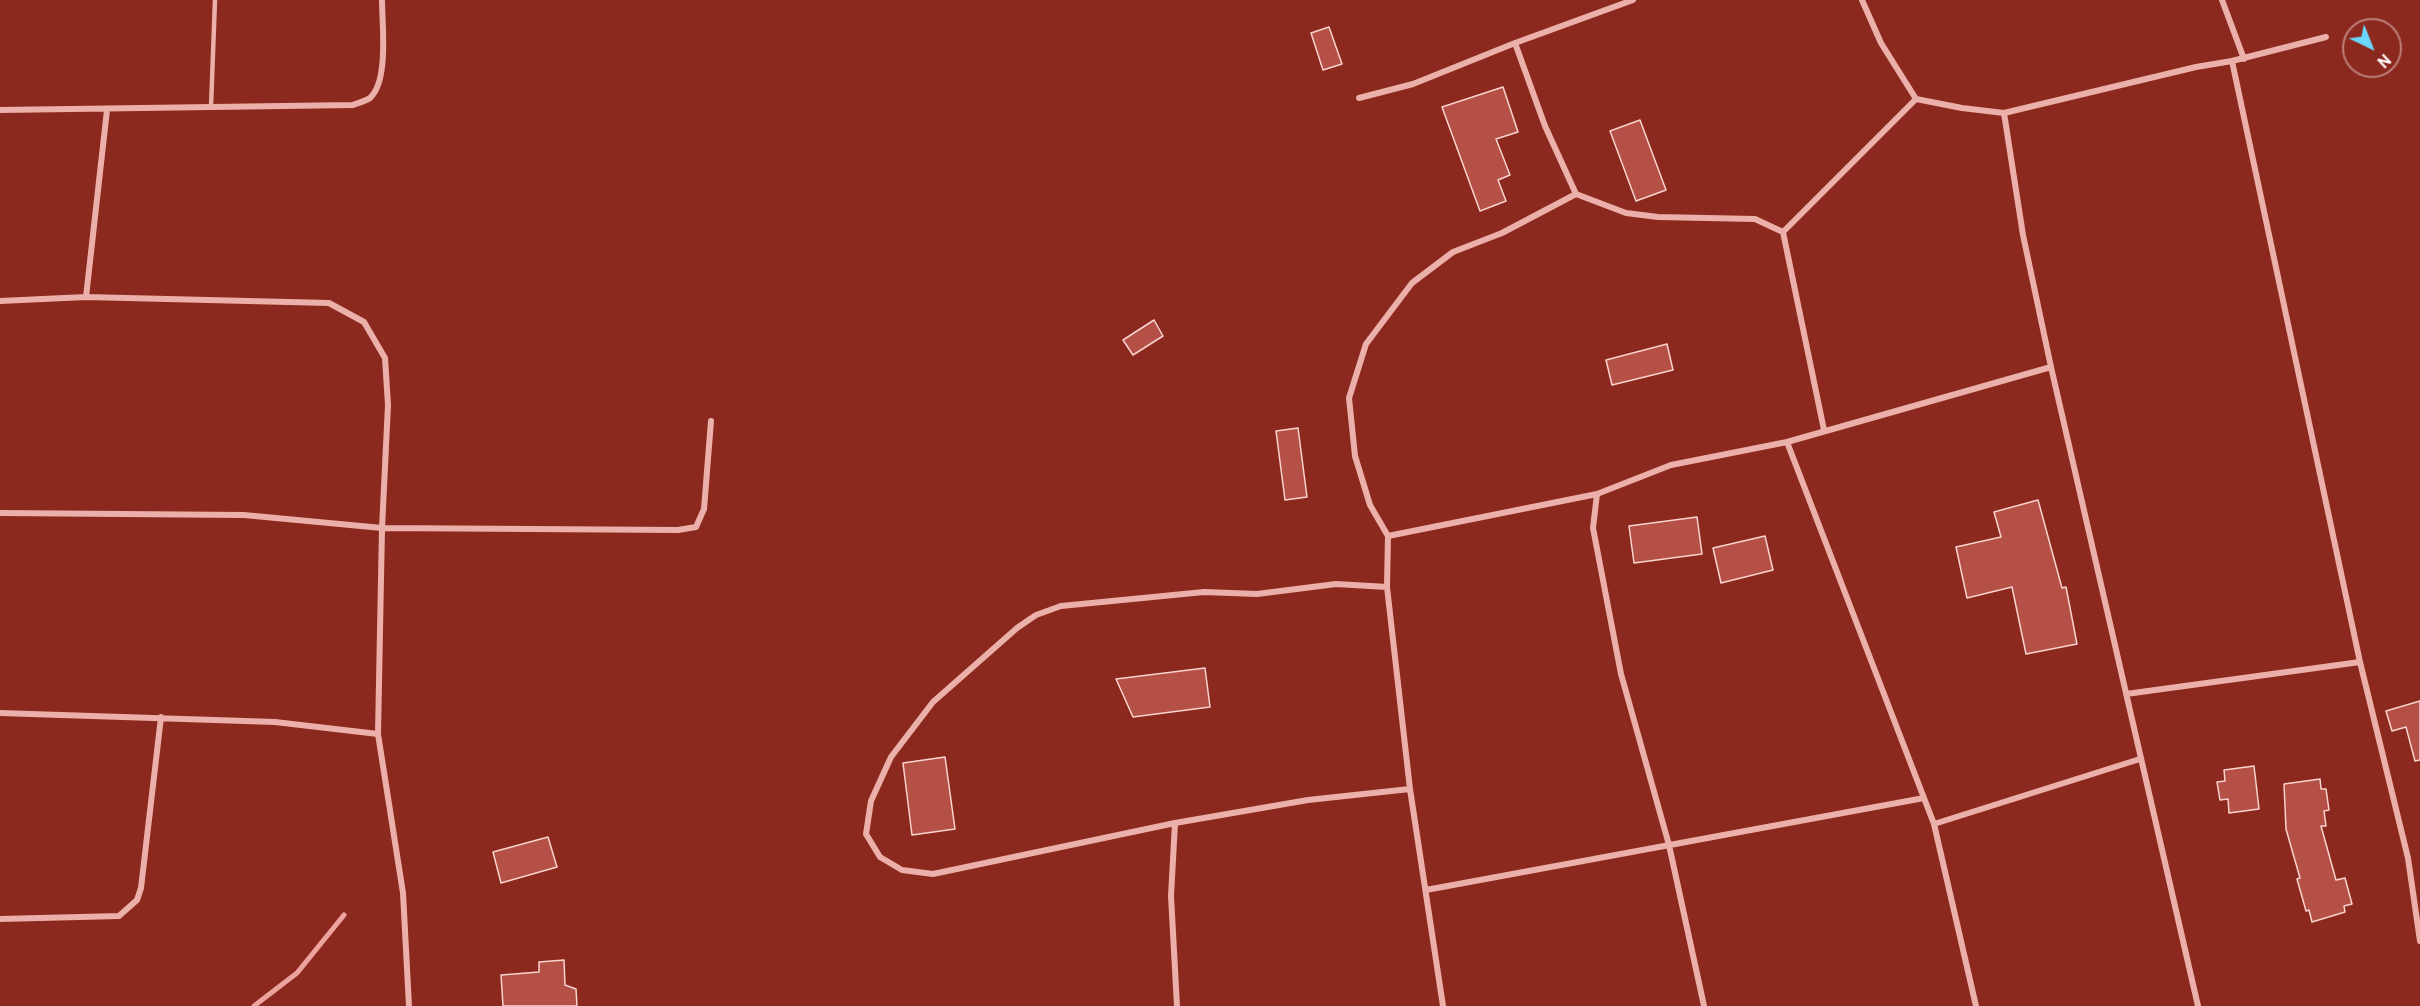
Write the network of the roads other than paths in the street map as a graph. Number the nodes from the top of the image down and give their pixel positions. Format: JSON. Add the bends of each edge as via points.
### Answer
{"nodes":[{"id":1,"x":215,"y":0,"type":"edge"},
{"id":2,"x":382,"y":0,"type":"edge"},
{"id":3,"x":1633,"y":0,"type":"edge"},
{"id":4,"x":1862,"y":0,"type":"edge"},
{"id":5,"x":2222,"y":0,"type":"edge"},
{"id":6,"x":2326,"y":37,"type":"dead end"},
{"id":7,"x":1515,"y":43,"type":"junction"},
{"id":8,"x":2244,"y":59,"type":"junction"},
{"id":9,"x":2232,"y":61,"type":"junction"},
{"id":10,"x":1359,"y":98,"type":"dead end"},
{"id":11,"x":1916,"y":99,"type":"junction"},
{"id":12,"x":212,"y":107,"type":"junction"},
{"id":13,"x":0,"y":110,"type":"edge"},
{"id":14,"x":106,"y":110,"type":"junction"},
{"id":15,"x":2004,"y":113,"type":"junction"},
{"id":16,"x":1576,"y":194,"type":"junction"},
{"id":17,"x":1783,"y":232,"type":"junction"},
{"id":18,"x":86,"y":297,"type":"junction"},
{"id":19,"x":0,"y":301,"type":"edge"},
{"id":20,"x":2051,"y":367,"type":"junction"},
{"id":21,"x":711,"y":421,"type":"dead end"},
{"id":22,"x":1824,"y":430,"type":"junction"},
{"id":23,"x":1787,"y":442,"type":"junction"},
{"id":24,"x":1597,"y":494,"type":"junction"},
{"id":25,"x":0,"y":513,"type":"edge"},
{"id":26,"x":382,"y":528,"type":"junction"},
{"id":27,"x":1388,"y":536,"type":"junction"},
{"id":28,"x":1387,"y":587,"type":"junction"},
{"id":29,"x":2360,"y":662,"type":"junction"},
{"id":30,"x":2126,"y":694,"type":"junction"},
{"id":31,"x":0,"y":712,"type":"edge"},
{"id":32,"x":161,"y":717,"type":"junction"},
{"id":33,"x":378,"y":734,"type":"junction"},
{"id":34,"x":2140,"y":759,"type":"junction"},
{"id":35,"x":1410,"y":789,"type":"junction"},
{"id":36,"x":1924,"y":798,"type":"junction"},
{"id":37,"x":1174,"y":823,"type":"junction"},
{"id":38,"x":1934,"y":824,"type":"junction"},
{"id":39,"x":1669,"y":845,"type":"junction"},
{"id":40,"x":1426,"y":890,"type":"junction"},
{"id":41,"x":0,"y":919,"type":"edge"},
{"id":42,"x":2420,"y":941,"type":"edge"},
{"id":43,"x":409,"y":1006,"type":"edge"},
{"id":44,"x":1177,"y":1006,"type":"edge"},
{"id":45,"x":1443,"y":1006,"type":"edge"},
{"id":46,"x":1704,"y":1006,"type":"edge"},
{"id":47,"x":1976,"y":1006,"type":"edge"},
{"id":48,"x":2198,"y":1006,"type":"edge"}],
"edges":[{"from":1,"to":12,"type":"lane"},
{"from":2,"to":12,"type":"street","via":[[382,66],[379,86],[369,99],[353,105]]},
{"from":3,"to":7,"type":"street"},
{"from":4,"to":11,"type":"street","via":[[1881,43]]},
{"from":5,"to":8,"type":"street"},
{"from":6,"to":8,"type":"street"},
{"from":7,"to":10,"type":"street","via":[[1413,84]]},
{"from":7,"to":16,"type":"street","via":[[1545,126]]},
{"from":8,"to":9,"type":"street"},
{"from":9,"to":15,"type":"street"},
{"from":9,"to":29,"type":"street"},
{"from":11,"to":15,"type":"street"},
{"from":11,"to":17,"type":"street"},
{"from":12,"to":14,"type":"street"},
{"from":13,"to":14,"type":"street"},
{"from":14,"to":18,"type":"street"},
{"from":15,"to":20,"type":"street","via":[[2023,235]]},
{"from":16,"to":17,"type":"street","via":[[1626,213],[1755,219]]},
{"from":16,"to":27,"type":"street","via":[[1502,233],[1453,252],[1412,283],[1366,344],[1348,398],[1355,456],[1370,505]]},
{"from":17,"to":22,"type":"street"},
{"from":18,"to":19,"type":"street"},
{"from":18,"to":26,"type":"street","via":[[329,303],[364,321],[385,358],[388,405]]},
{"from":20,"to":22,"type":"street"},
{"from":20,"to":30,"type":"street"},
{"from":21,"to":26,"type":"street","via":[[704,509],[696,527]]},
{"from":22,"to":23,"type":"street"},
{"from":23,"to":24,"type":"street","via":[[1671,465]]},
{"from":23,"to":36,"type":"street"},
{"from":24,"to":27,"type":"street"},
{"from":24,"to":39,"type":"street","via":[[1593,528],[1621,674]]},
{"from":25,"to":26,"type":"street","via":[[244,515]]},
{"from":26,"to":33,"type":"street"},
{"from":27,"to":28,"type":"street"},
{"from":28,"to":35,"type":"street"},
{"from":28,"to":37,"type":"street","via":[[1336,584],[1257,594],[1204,592],[1061,606],[1036,615],[933,702],[891,757],[871,801],[866,834],[880,856],[902,870],[933,873]]},
{"from":29,"to":30,"type":"street"},
{"from":29,"to":42,"type":"street","via":[[2408,858]]},
{"from":30,"to":34,"type":"street"},
{"from":31,"to":32,"type":"street"},
{"from":32,"to":33,"type":"street","via":[[274,722]]},
{"from":32,"to":41,"type":"street","via":[[145,869],[137,900],[119,916]]},
{"from":33,"to":43,"type":"street","via":[[403,893]]},
{"from":34,"to":38,"type":"street"},
{"from":34,"to":48,"type":"street"},
{"from":35,"to":37,"type":"street","via":[[1308,800]]},
{"from":35,"to":40,"type":"street"},
{"from":36,"to":38,"type":"street"},
{"from":36,"to":39,"type":"street"},
{"from":37,"to":44,"type":"street","via":[[1171,897]]},
{"from":38,"to":47,"type":"street"},
{"from":39,"to":40,"type":"street"},
{"from":39,"to":46,"type":"street"},
{"from":40,"to":45,"type":"street"}]}
